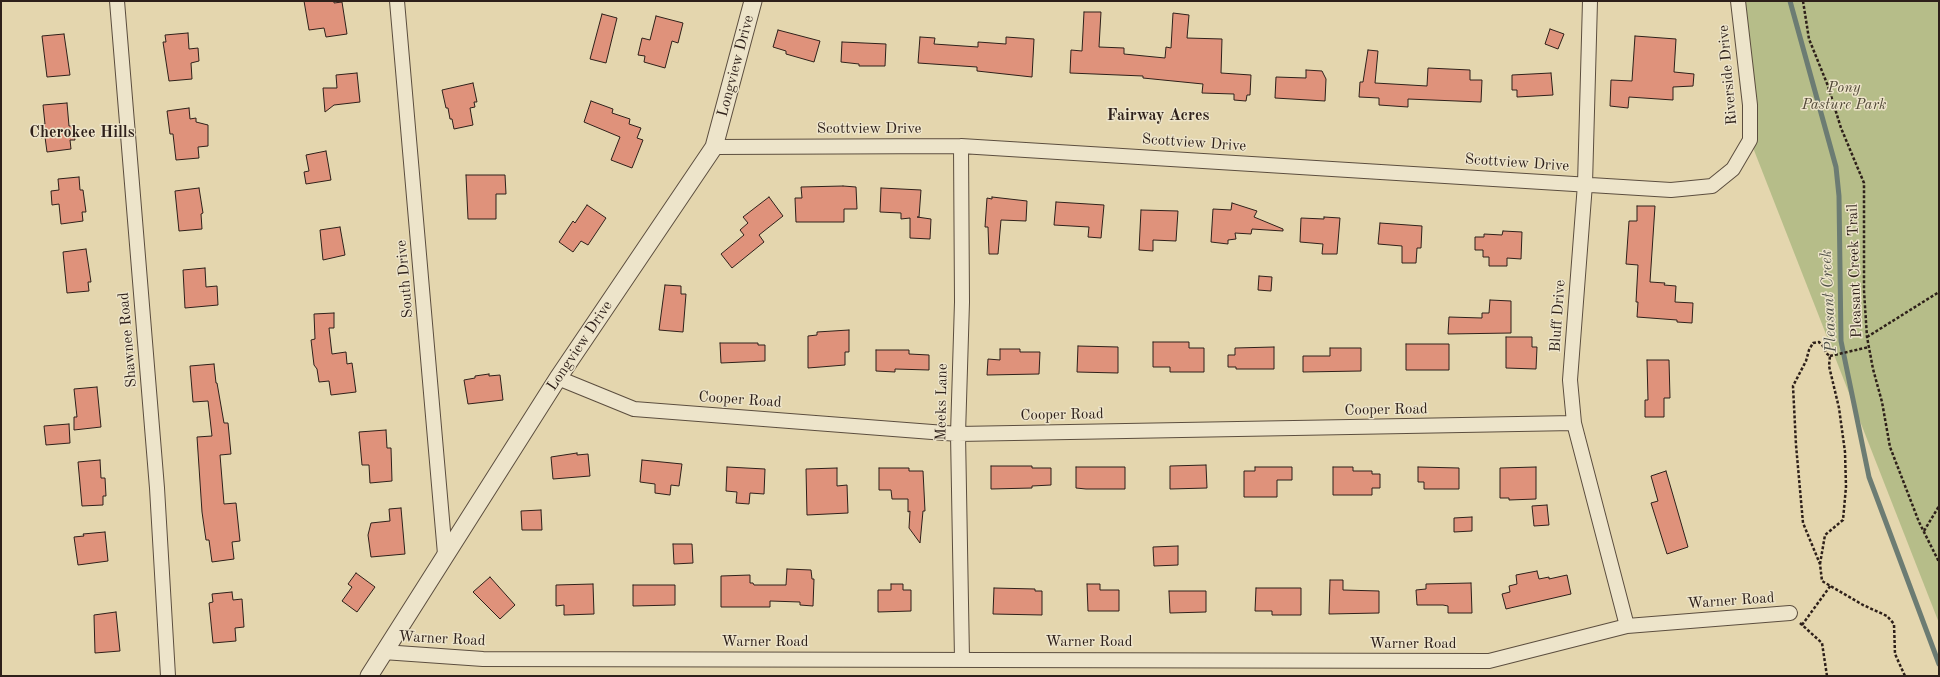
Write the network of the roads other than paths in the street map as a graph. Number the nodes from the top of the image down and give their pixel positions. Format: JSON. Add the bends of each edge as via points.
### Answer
{"nodes":[{"id":1,"x":117,"y":1,"type":"edge"},
{"id":2,"x":397,"y":1,"type":"edge"},
{"id":3,"x":753,"y":1,"type":"edge"},
{"id":4,"x":1590,"y":1,"type":"edge"},
{"id":5,"x":1738,"y":1,"type":"edge"},
{"id":6,"x":961,"y":146,"type":"junction"},
{"id":7,"x":714,"y":147,"type":"junction"},
{"id":8,"x":1585,"y":184,"type":"junction"},
{"id":9,"x":1671,"y":190,"type":"joint"},
{"id":10,"x":558,"y":378,"type":"junction"},
{"id":11,"x":1574,"y":424,"type":"junction"},
{"id":12,"x":958,"y":434,"type":"junction"},
{"id":13,"x":445,"y":554,"type":"junction"},
{"id":14,"x":1790,"y":613,"type":"road end"},
{"id":15,"x":1627,"y":626,"type":"junction"},
{"id":16,"x":383,"y":652,"type":"junction"},
{"id":17,"x":962,"y":659,"type":"junction"},
{"id":18,"x":168,"y":676,"type":"edge"},
{"id":19,"x":368,"y":676,"type":"edge"}],
"edges":[{"from":1,"to":18,"type":"street","name":"Shawnee Road","via":[[157,488]]},
{"from":2,"to":13,"type":"street","name":"South Drive"},
{"from":3,"to":7,"type":"street","name":"Longview Drive"},
{"from":4,"to":8,"type":"street","name":"Bluff Drive"},
{"from":5,"to":9,"type":"street","name":"Riverside Drive","via":[[1750,105],[1750,140],[1733,169],[1712,186]]},
{"from":6,"to":7,"type":"street","name":"Scottview Drive"},
{"from":6,"to":8,"type":"street","name":"Scottview Drive"},
{"from":6,"to":12,"type":"street","name":"Meeks Lane","via":[[962,302]]},
{"from":7,"to":10,"type":"street","name":"Longview Drive"},
{"from":8,"to":9,"type":"street","name":"Scottview Drive"},
{"from":8,"to":11,"type":"street","name":"Bluff Drive","via":[[1570,380]]},
{"from":10,"to":12,"type":"street","name":"Cooper Road","via":[[634,409]]},
{"from":10,"to":13,"type":"street","name":"Longview Drive"},
{"from":11,"to":12,"type":"street","name":"Cooper Road"},
{"from":11,"to":15,"type":"street","name":"Bluff Drive"},
{"from":12,"to":17,"type":"street","name":"Meeks Lane"},
{"from":13,"to":16,"type":"street","name":"Longview Drive"},
{"from":14,"to":15,"type":"street","name":"Warner Road"},
{"from":15,"to":17,"type":"street","name":"Warner Road","via":[[1488,661]]},
{"from":16,"to":17,"type":"street","name":"Warner Road","via":[[482,659]]},
{"from":16,"to":19,"type":"street","name":"Longview Drive"}]}
